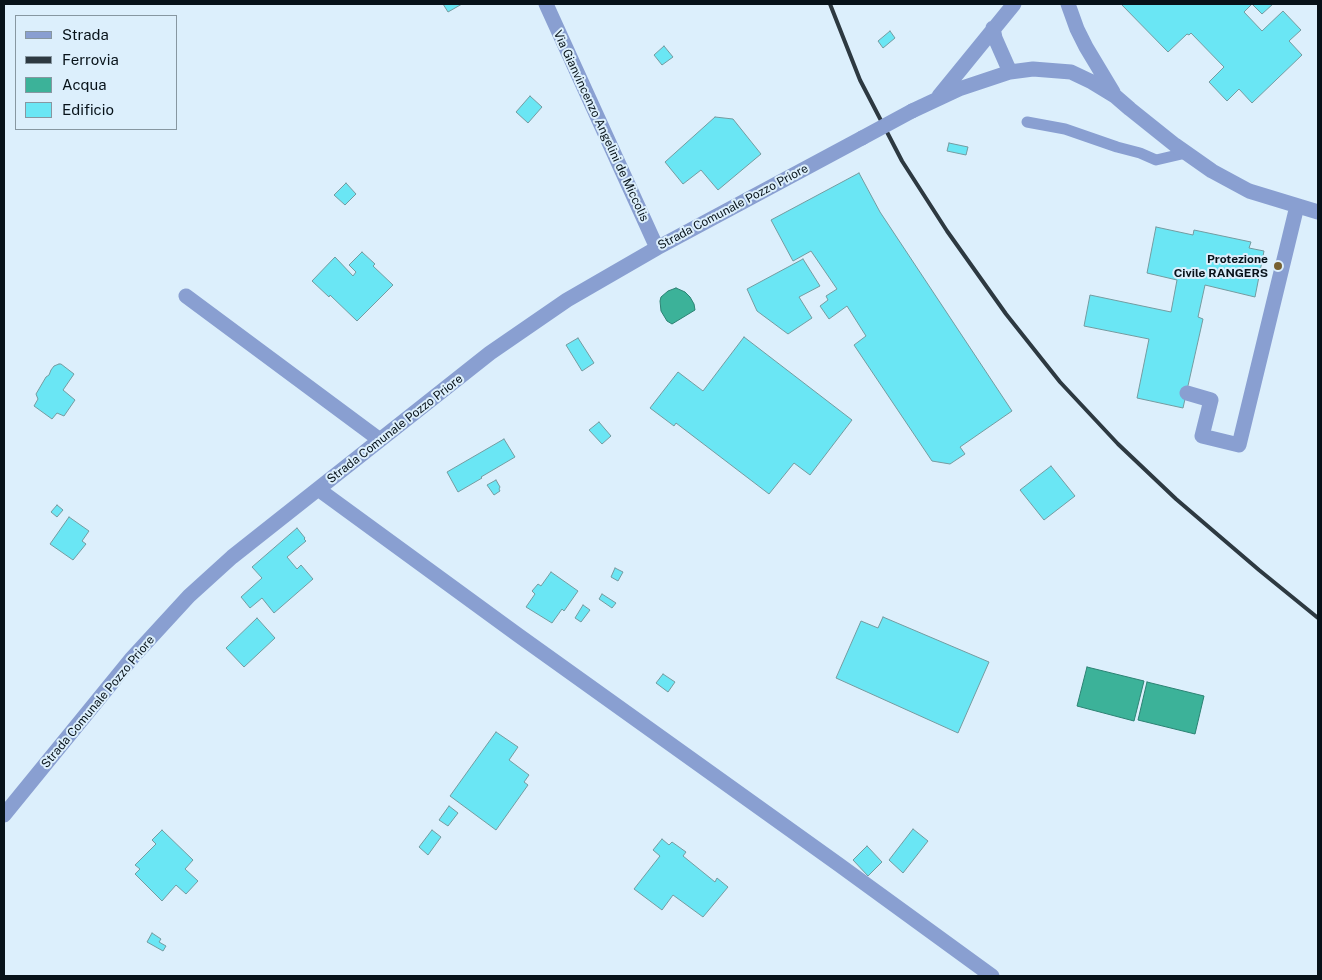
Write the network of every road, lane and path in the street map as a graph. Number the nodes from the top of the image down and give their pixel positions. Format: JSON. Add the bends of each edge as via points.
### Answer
{"nodes":[{"id":1,"x":546,"y":4,"type":"edge"},
{"id":2,"x":1014,"y":4,"type":"edge"},
{"id":3,"x":1068,"y":4,"type":"edge"},
{"id":4,"x":993,"y":28,"type":"junction"},
{"id":5,"x":1010,"y":72,"type":"junction"},
{"id":6,"x":1115,"y":96,"type":"junction"},
{"id":7,"x":936,"y":99,"type":"junction"},
{"id":8,"x":1027,"y":122,"type":"dead end"},
{"id":9,"x":1186,"y":153,"type":"junction"},
{"id":10,"x":1297,"y":206,"type":"junction"},
{"id":11,"x":1318,"y":212,"type":"edge"},
{"id":12,"x":657,"y":248,"type":"junction"},
{"id":13,"x":186,"y":296,"type":"dead end"},
{"id":14,"x":1187,"y":393,"type":"dead end"},
{"id":15,"x":380,"y":440,"type":"junction"},
{"id":16,"x":318,"y":489,"type":"junction"},
{"id":17,"x":4,"y":815,"type":"edge"},
{"id":18,"x":992,"y":976,"type":"edge"}],
"edges":[{"from":1,"to":12,"type":"street","name":"Via Gianvincenzo Angelini de Miccolis"},
{"from":2,"to":4,"type":"street"},
{"from":3,"to":6,"type":"street","via":[[1086,47]]},
{"from":4,"to":5,"type":"street"},
{"from":4,"to":7,"type":"street"},
{"from":5,"to":6,"type":"street","name":"Strada Comunale Pozzo Priore","via":[[1033,69],[1070,72]]},
{"from":5,"to":7,"type":"street","name":"Strada Comunale Pozzo Priore"},
{"from":6,"to":9,"type":"street"},
{"from":7,"to":12,"type":"street","name":"Strada Comunale Pozzo Priore","bridge":true},
{"from":8,"to":9,"type":"lane","via":[[1065,129],[1156,160]]},
{"from":9,"to":10,"type":"street","via":[[1249,191]]},
{"from":10,"to":11,"type":"street"},
{"from":10,"to":14,"type":"street","via":[[1238,445],[1202,436],[1211,400]]},
{"from":12,"to":15,"type":"street","name":"Strada Comunale Pozzo Priore","via":[[567,300],[490,353]]},
{"from":13,"to":15,"type":"street"},
{"from":15,"to":16,"type":"street","name":"Strada Comunale Pozzo Priore"},
{"from":16,"to":17,"type":"street","name":"Strada Comunale Pozzo Priore","via":[[232,557],[189,596],[132,658]]},
{"from":16,"to":18,"type":"street"}]}
